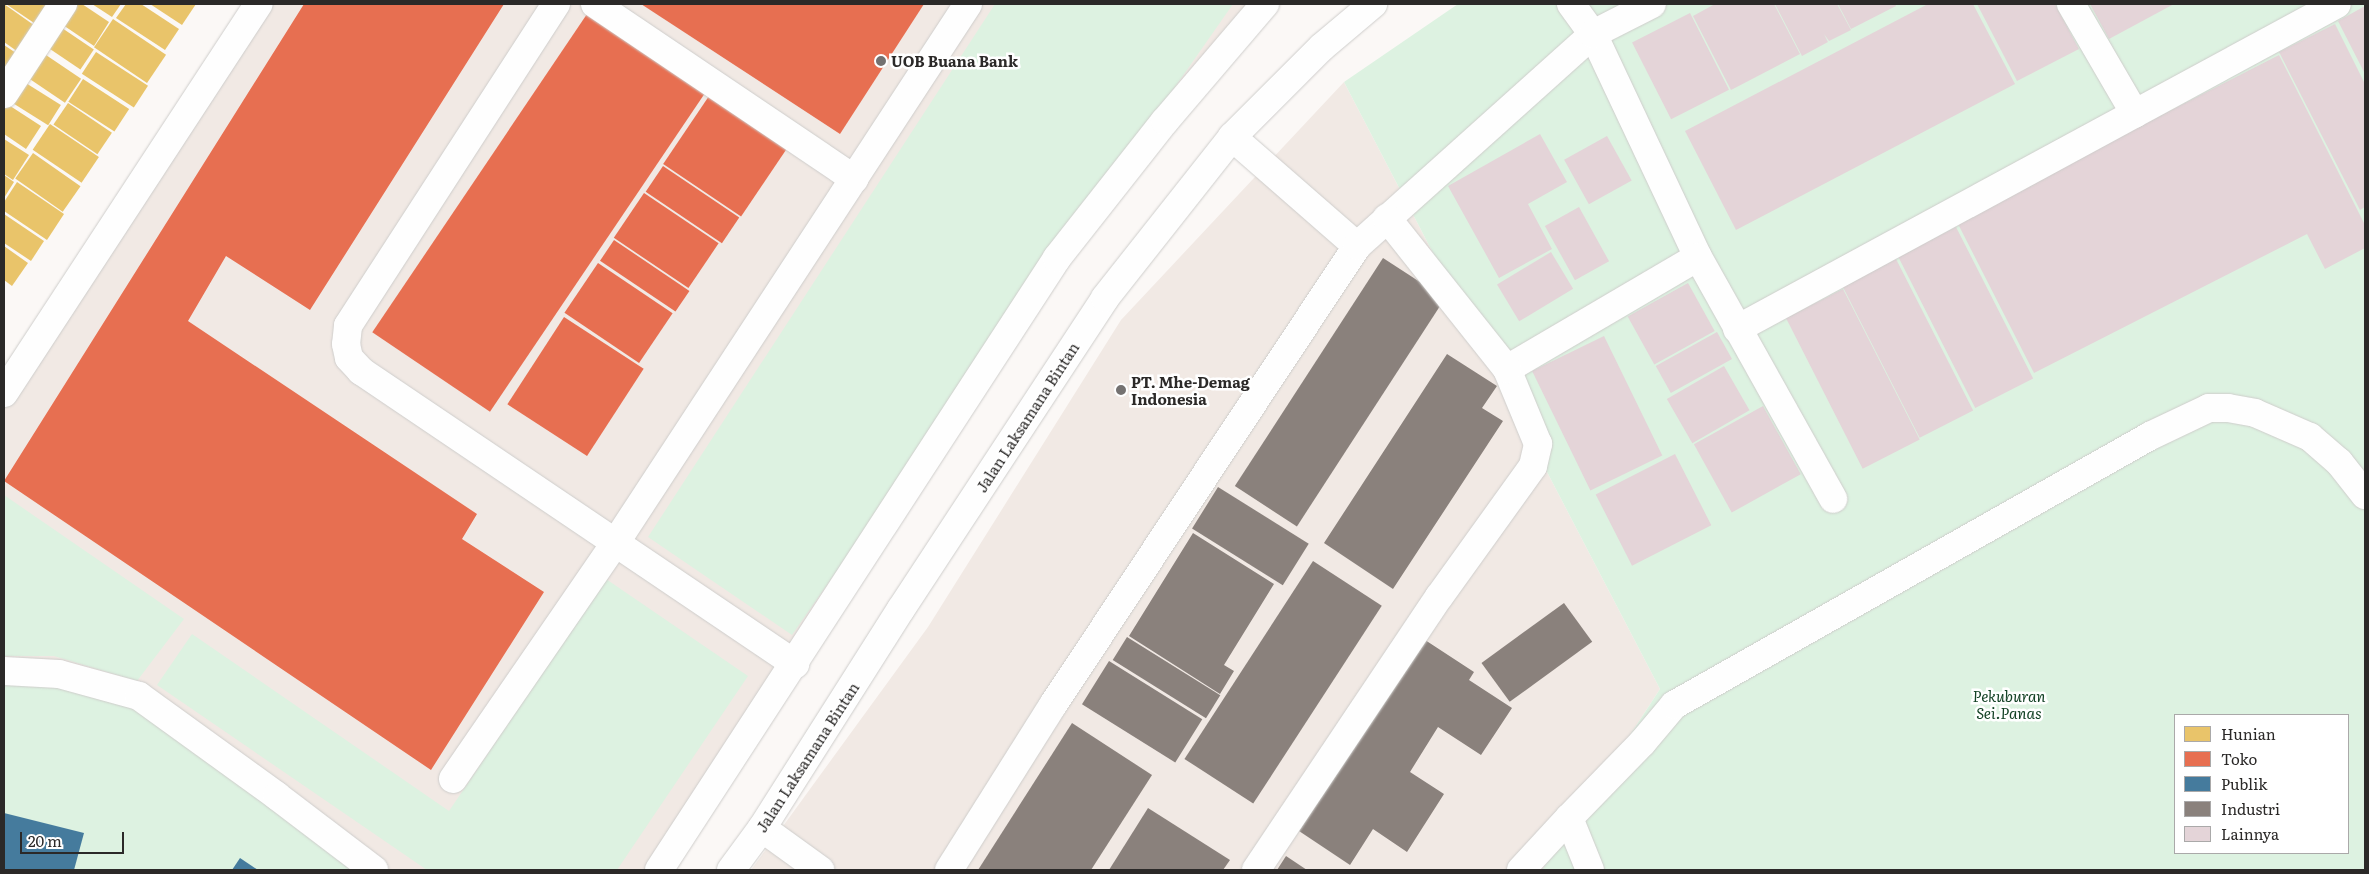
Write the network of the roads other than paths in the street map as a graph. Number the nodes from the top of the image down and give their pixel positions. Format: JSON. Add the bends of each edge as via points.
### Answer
{"nodes":[{"id":1,"x":63,"y":4,"type":"edge"},
{"id":2,"x":259,"y":4,"type":"edge"},
{"id":3,"x":556,"y":4,"type":"edge"},
{"id":4,"x":595,"y":4,"type":"edge"},
{"id":5,"x":968,"y":4,"type":"edge"},
{"id":6,"x":1265,"y":4,"type":"edge"},
{"id":7,"x":1373,"y":4,"type":"edge"},
{"id":8,"x":1571,"y":4,"type":"edge"},
{"id":9,"x":1652,"y":4,"type":"edge"},
{"id":10,"x":2071,"y":4,"type":"edge"},
{"id":11,"x":2336,"y":4,"type":"edge"},
{"id":12,"x":1593,"y":34,"type":"junction"},
{"id":13,"x":4,"y":94,"type":"edge"},
{"id":14,"x":2135,"y":114,"type":"junction"},
{"id":15,"x":1232,"y":137,"type":"junction"},
{"id":16,"x":854,"y":179,"type":"junction"},
{"id":17,"x":1387,"y":218,"type":"junction"},
{"id":18,"x":1357,"y":246,"type":"junction"},
{"id":19,"x":1698,"y":257,"type":"junction"},
{"id":20,"x":1738,"y":330,"type":"junction"},
{"id":21,"x":1507,"y":369,"type":"junction"},
{"id":22,"x":4,"y":393,"type":"edge"},
{"id":23,"x":2365,"y":496,"type":"edge"},
{"id":24,"x":1833,"y":498,"type":"dead end"},
{"id":25,"x":616,"y":542,"type":"junction"},
{"id":26,"x":795,"y":664,"type":"junction"},
{"id":27,"x":4,"y":671,"type":"edge"},
{"id":28,"x":452,"y":779,"type":"dead end"},
{"id":29,"x":1569,"y":818,"type":"junction"},
{"id":30,"x":762,"y":828,"type":"junction"},
{"id":31,"x":734,"y":869,"type":"edge"},
{"id":32,"x":374,"y":870,"type":"edge"},
{"id":33,"x":659,"y":870,"type":"edge"},
{"id":34,"x":820,"y":870,"type":"edge"},
{"id":35,"x":949,"y":870,"type":"edge"},
{"id":36,"x":1256,"y":870,"type":"edge"},
{"id":37,"x":1521,"y":870,"type":"edge"},
{"id":38,"x":1590,"y":870,"type":"edge"}],
"edges":[{"from":1,"to":13,"type":"main road"},
{"from":2,"to":22,"type":"main road"},
{"from":3,"to":25,"type":"main road","via":[[348,326],[346,344],[348,358],[361,371]]},
{"from":4,"to":16,"type":"main road"},
{"from":5,"to":16,"type":"main road"},
{"from":6,"to":26,"type":"main road","via":[[1165,121],[1057,258]]},
{"from":7,"to":15,"type":"main road","name":"Jalan Laksamana Bintan","via":[[1322,47]]},
{"from":8,"to":12,"type":"main road"},
{"from":9,"to":12,"type":"main road"},
{"from":10,"to":14,"type":"main road"},
{"from":11,"to":14,"type":"main road"},
{"from":12,"to":17,"type":"main road"},
{"from":12,"to":19,"type":"main road"},
{"from":14,"to":20,"type":"main road"},
{"from":15,"to":18,"type":"main road"},
{"from":15,"to":30,"type":"main road","name":"Jalan Laksamana Bintan","via":[[1105,298]]},
{"from":16,"to":25,"type":"main road"},
{"from":17,"to":18,"type":"main road"},
{"from":17,"to":21,"type":"main road"},
{"from":18,"to":35,"type":"main road","via":[[1059,697]]},
{"from":19,"to":20,"type":"main road"},
{"from":19,"to":21,"type":"main road"},
{"from":20,"to":24,"type":"main road"},
{"from":21,"to":36,"type":"main road","via":[[1538,444],[1533,466],[1439,597]]},
{"from":23,"to":29,"type":"main road","via":[[2339,462],[2310,437],[2255,413],[2209,408],[2150,436],[1674,705]]},
{"from":25,"to":26,"type":"main road"},
{"from":25,"to":28,"type":"main road"},
{"from":26,"to":33,"type":"main road"},
{"from":27,"to":32,"type":"main road","via":[[59,674],[139,696]]},
{"from":29,"to":37,"type":"main road"},
{"from":29,"to":38,"type":"main road"},
{"from":30,"to":31,"type":"main road","name":"Jalan Laksamana Bintan"},
{"from":30,"to":34,"type":"main road"}]}
